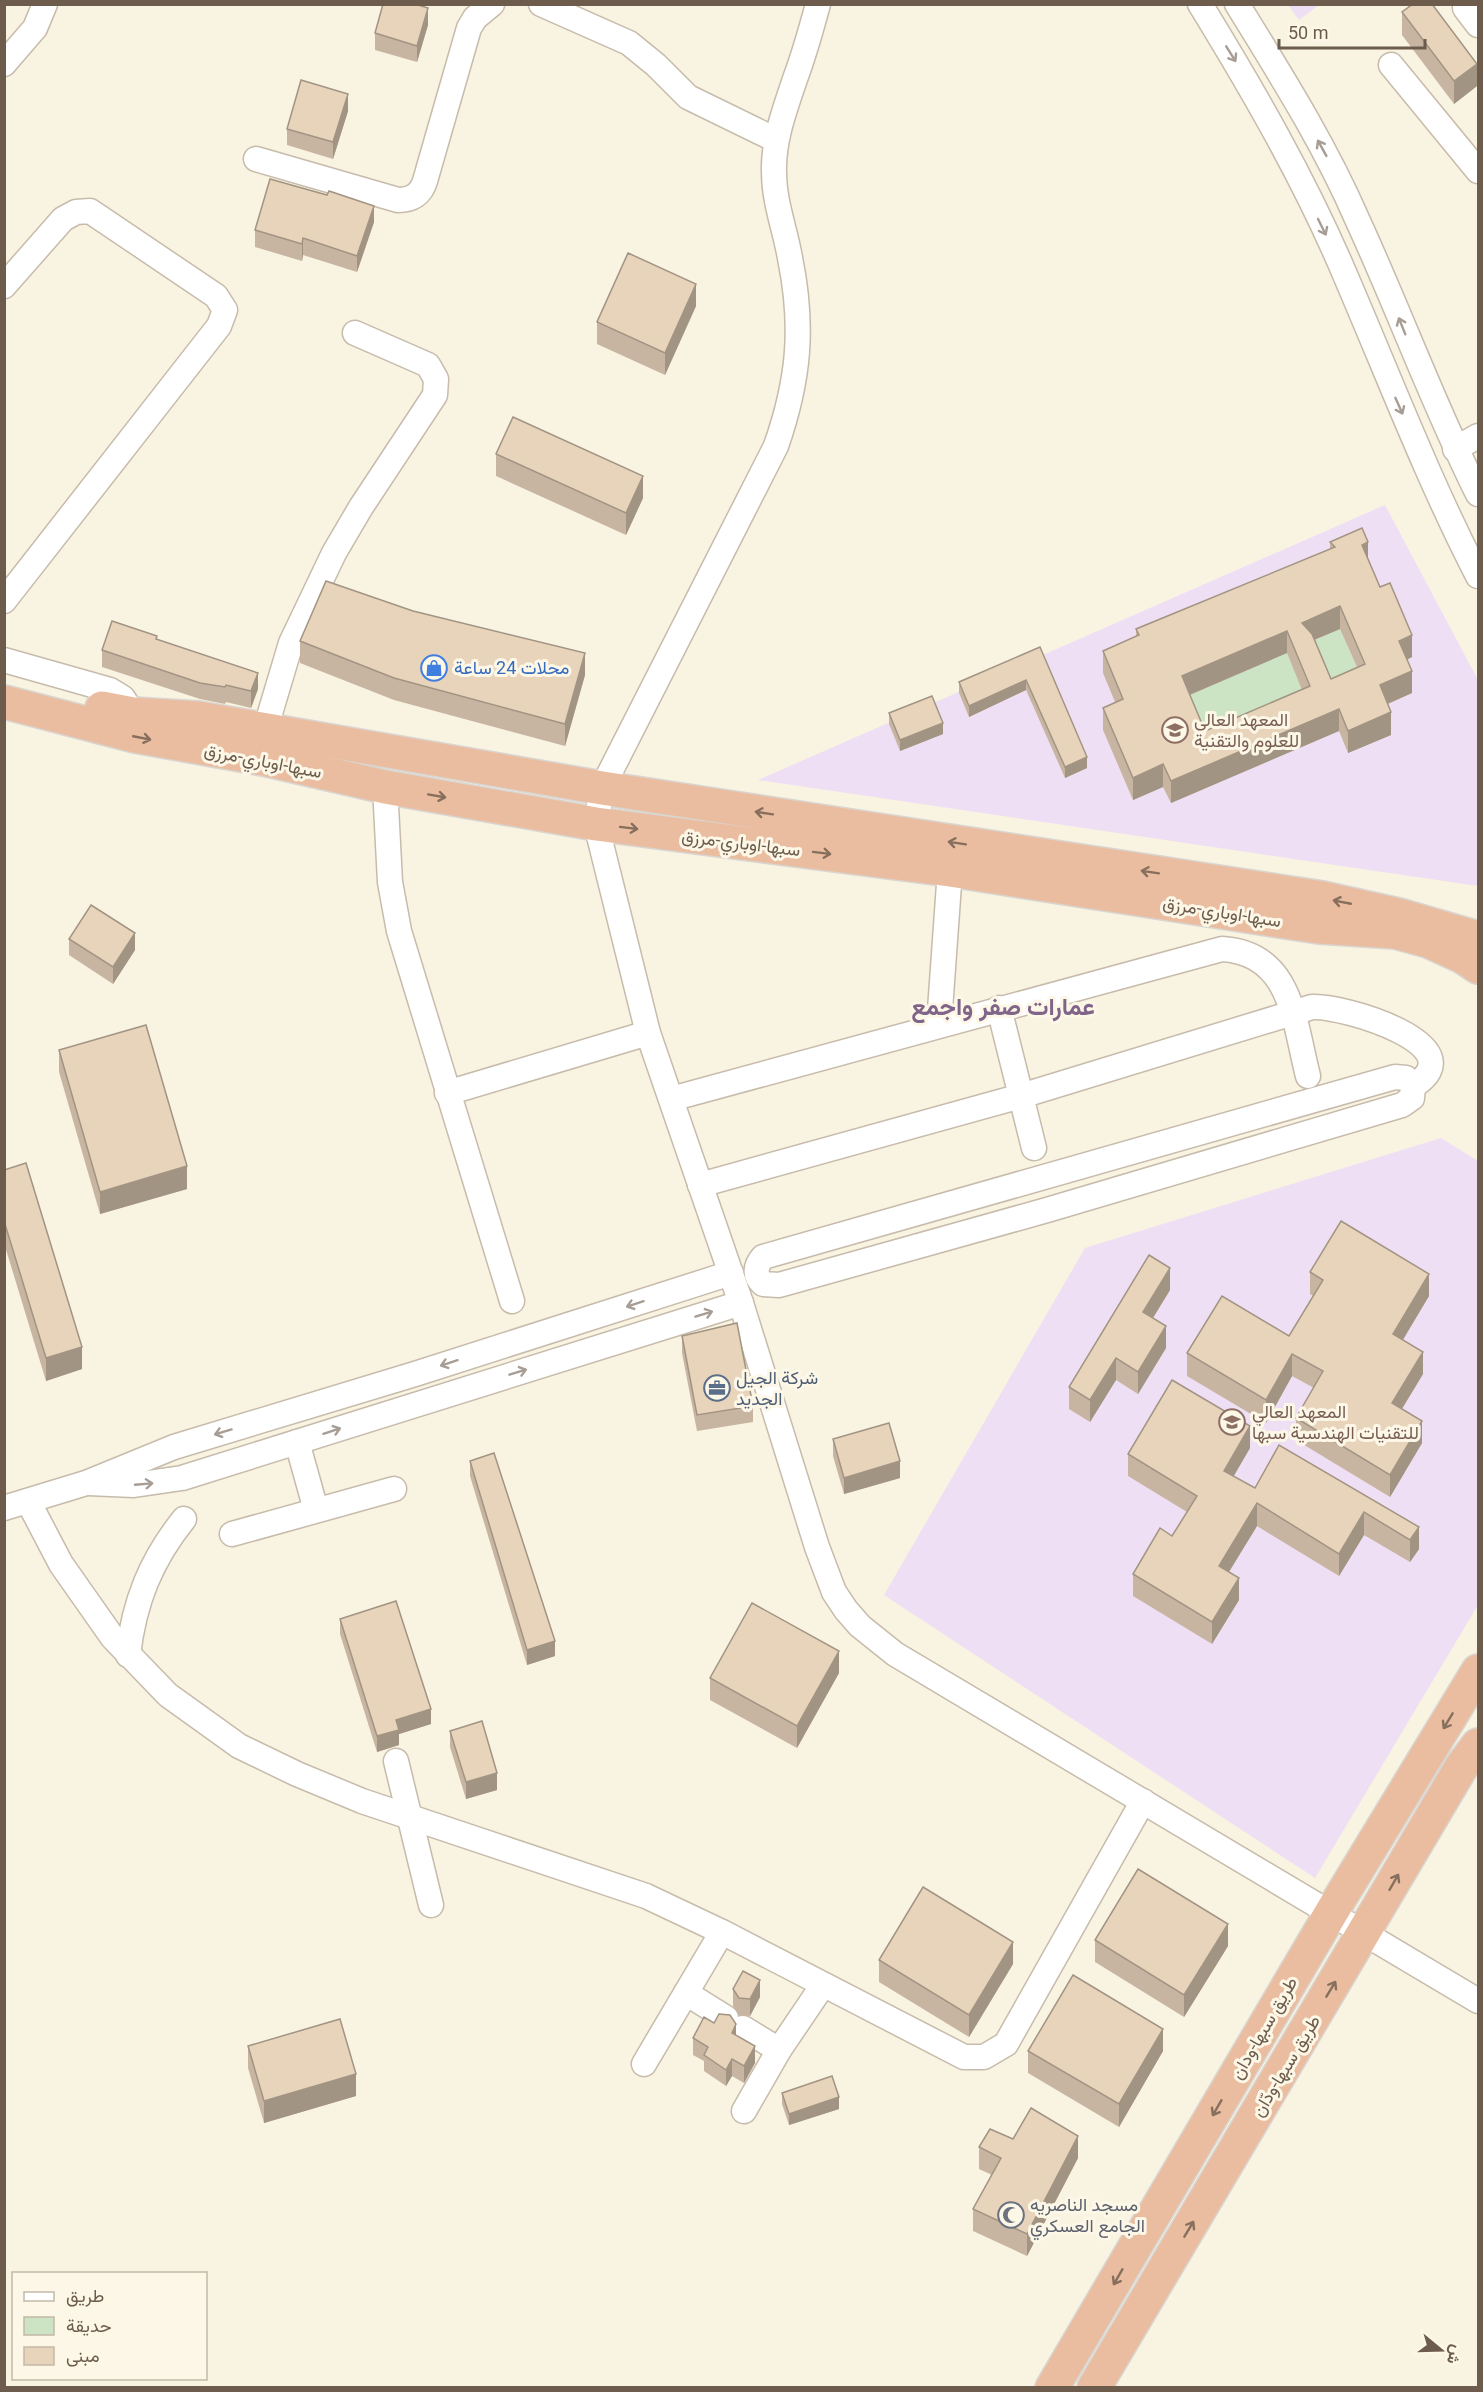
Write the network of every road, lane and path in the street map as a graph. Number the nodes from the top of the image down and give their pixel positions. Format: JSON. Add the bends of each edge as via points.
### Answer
{"nodes":[{"id":1,"x":45,"y":4,"type":"edge"},
{"id":2,"x":492,"y":4,"type":"edge"},
{"id":3,"x":540,"y":4,"type":"edge"},
{"id":4,"x":818,"y":4,"type":"edge"},
{"id":5,"x":1200,"y":4,"type":"edge"},
{"id":6,"x":1237,"y":4,"type":"edge"},
{"id":7,"x":4,"y":64,"type":"edge"},
{"id":8,"x":1391,"y":65,"type":"dead end"},
{"id":9,"x":776,"y":140,"type":"junction"},
{"id":10,"x":256,"y":159,"type":"dead end"},
{"id":11,"x":1479,"y":171,"type":"edge"},
{"id":12,"x":8,"y":275,"type":"edge"},
{"id":13,"x":355,"y":333,"type":"dead end"},
{"id":14,"x":1479,"y":436,"type":"edge"},
{"id":15,"x":1455,"y":449,"type":"junction"},
{"id":16,"x":1479,"y":494,"type":"edge"},
{"id":17,"x":1477,"y":569,"type":"edge"},
{"id":18,"x":4,"y":601,"type":"edge"},
{"id":19,"x":4,"y":660,"type":"edge"},
{"id":20,"x":4,"y":681,"type":"edge"},
{"id":21,"x":4,"y":702,"type":"edge"},
{"id":22,"x":133,"y":714,"type":"junction"},
{"id":23,"x":265,"y":730,"type":"junction"},
{"id":24,"x":385,"y":787,"type":"junction"},
{"id":25,"x":602,"y":788,"type":"junction"},
{"id":26,"x":596,"y":824,"type":"junction"},
{"id":27,"x":950,"y":870,"type":"junction"},
{"id":28,"x":1397,"y":924,"type":"junction"},
{"id":29,"x":1479,"y":938,"type":"edge"},
{"id":30,"x":1479,"y":967,"type":"edge"},
{"id":31,"x":999,"y":1008,"type":"junction"},
{"id":32,"x":1292,"y":1013,"type":"junction"},
{"id":33,"x":939,"y":1024,"type":"junction"},
{"id":34,"x":648,"y":1033,"type":"junction"},
{"id":35,"x":1308,"y":1076,"type":"dead end"},
{"id":36,"x":1413,"y":1086,"type":"junction"},
{"id":37,"x":447,"y":1093,"type":"junction"},
{"id":38,"x":1021,"y":1096,"type":"junction"},
{"id":39,"x":671,"y":1100,"type":"junction"},
{"id":40,"x":1034,"y":1148,"type":"dead end"},
{"id":41,"x":1039,"y":1177,"type":"junction"},
{"id":42,"x":700,"y":1185,"type":"junction"},
{"id":43,"x":1047,"y":1210,"type":"junction"},
{"id":44,"x":731,"y":1274,"type":"junction"},
{"id":45,"x":512,"y":1301,"type":"dead end"},
{"id":46,"x":741,"y":1303,"type":"junction"},
{"id":47,"x":415,"y":1374,"type":"junction"},
{"id":48,"x":422,"y":1402,"type":"junction"},
{"id":49,"x":254,"y":1423,"type":"junction"},
{"id":50,"x":297,"y":1442,"type":"junction"},
{"id":51,"x":263,"y":1452,"type":"junction"},
{"id":52,"x":86,"y":1483,"type":"junction"},
{"id":53,"x":394,"y":1488,"type":"dead end"},
{"id":54,"x":28,"y":1501,"type":"junction"},
{"id":55,"x":4,"y":1508,"type":"edge"},
{"id":56,"x":316,"y":1510,"type":"junction"},
{"id":57,"x":184,"y":1518,"type":"dead end"},
{"id":58,"x":232,"y":1534,"type":"dead end"},
{"id":59,"x":128,"y":1655,"type":"junction"},
{"id":60,"x":1479,"y":1671,"type":"edge"},
{"id":61,"x":1479,"y":1745,"type":"edge"},
{"id":62,"x":396,"y":1761,"type":"dead end"},
{"id":63,"x":1143,"y":1801,"type":"junction"},
{"id":64,"x":408,"y":1818,"type":"junction"},
{"id":65,"x":431,"y":1905,"type":"dead end"},
{"id":66,"x":1332,"y":1913,"type":"junction"},
{"id":67,"x":722,"y":1932,"type":"junction"},
{"id":68,"x":1364,"y":1933,"type":"junction"},
{"id":69,"x":823,"y":1985,"type":"junction"},
{"id":70,"x":686,"y":1994,"type":"junction"},
{"id":71,"x":1479,"y":2001,"type":"edge"},
{"id":72,"x":779,"y":2050,"type":"junction"},
{"id":73,"x":644,"y":2064,"type":"dead end"},
{"id":74,"x":744,"y":2111,"type":"dead end"},
{"id":75,"x":1078,"y":2346,"type":"junction"},
{"id":76,"x":1102,"y":2375,"type":"edge"},
{"id":77,"x":1053,"y":2388,"type":"edge"}],
"edges":[{"from":1,"to":7,"type":"street","via":[[35,28]]},
{"from":2,"to":10,"type":"street","via":[[469,28],[425,181],[413,197],[398,200]]},
{"from":3,"to":9,"type":"street","via":[[629,44],[688,97]]},
{"from":4,"to":9,"type":"street"},
{"from":5,"to":17,"type":"street","one_way":true,"via":[[1294,168],[1346,275],[1424,464]]},
{"from":15,"to":6,"type":"street","one_way":true,"via":[[1329,159]]},
{"from":8,"to":11,"type":"street"},
{"from":9,"to":25,"type":"street","via":[[773,172],[796,287],[800,334],[788,410],[776,446]]},
{"from":12,"to":18,"type":"street","via":[[63,219],[76,212],[90,211],[216,296],[225,310],[219,326]]},
{"from":13,"to":23,"type":"street","via":[[428,366],[436,379],[435,395],[334,553],[291,643]]},
{"from":14,"to":15,"type":"street"},
{"from":15,"to":16,"type":"street"},
{"from":19,"to":22,"type":"street","via":[[110,690],[123,698]]},
{"from":20,"to":22,"type":"highway","name":"سبها-اوباري-مرزق","via":[[81,704]]},
{"from":21,"to":24,"type":"highway","name":"سبها-اوباري-مرزق","one_way":true,"via":[[135,736],[263,759]]},
{"from":22,"to":23,"type":"highway","name":"سبها-اوباري-مرزق","via":[[198,718]]},
{"from":23,"to":25,"type":"highway","name":"سبها-اوباري-مرزق"},
{"from":24,"to":26,"type":"highway","name":"سبها-اوباري-مرزق","one_way":true},
{"from":24,"to":37,"type":"street","via":[[395,915]]},
{"from":25,"to":26,"type":"street"},
{"from":28,"to":25,"type":"highway","name":"سبها-اوباري-مرزق","one_way":true,"via":[[1323,898]]},
{"from":26,"to":27,"type":"highway","name":"سبها-اوباري-مرزق","one_way":true},
{"from":26,"to":34,"type":"street"},
{"from":27,"to":28,"type":"highway","name":"سبها-اوباري-مرزق","via":[[1318,927]]},
{"from":27,"to":33,"type":"street"},
{"from":28,"to":29,"type":"highway","name":"سبها-اوباري-مرزق"},
{"from":28,"to":30,"type":"highway","name":"سبها-اوباري-مرزق"},
{"from":31,"to":32,"type":"street","via":[[1222,949],[1247,953],[1269,967],[1284,988]]},
{"from":31,"to":33,"type":"street"},
{"from":31,"to":38,"type":"street"},
{"from":32,"to":35,"type":"street"},
{"from":32,"to":36,"type":"street","via":[[1312,1006],[1348,1010],[1422,1044],[1430,1055],[1430,1069]]},
{"from":32,"to":38,"type":"street"},
{"from":33,"to":39,"type":"street"},
{"from":34,"to":37,"type":"street"},
{"from":34,"to":39,"type":"street"},
{"from":36,"to":41,"type":"street","via":[[1406,1078],[1395,1077]]},
{"from":36,"to":43,"type":"street","via":[[1412,1098],[1402,1105]]},
{"from":37,"to":45,"type":"street"},
{"from":38,"to":40,"type":"street"},
{"from":38,"to":42,"type":"street"},
{"from":39,"to":42,"type":"street"},
{"from":41,"to":43,"type":"street"},
{"from":41,"to":43,"type":"street","via":[[762,1257],[756,1265],[757,1275],[763,1284],[773,1286]]},
{"from":42,"to":44,"type":"street"},
{"from":44,"to":46,"type":"street"},
{"from":44,"to":47,"type":"street","one_way":true},
{"from":48,"to":46,"type":"street","one_way":true},
{"from":46,"to":63,"type":"street","via":[[825,1572],[846,1610],[896,1654]]},
{"from":47,"to":48,"type":"street"},
{"from":47,"to":49,"type":"street"},
{"from":50,"to":48,"type":"street","one_way":true},
{"from":49,"to":51,"type":"street"},
{"from":49,"to":52,"type":"street","one_way":true,"via":[[149,1455]]},
{"from":50,"to":51,"type":"street"},
{"from":50,"to":56,"type":"street"},
{"from":52,"to":51,"type":"street","one_way":true,"via":[[110,1485],[182,1478]]},
{"from":52,"to":54,"type":"street"},
{"from":53,"to":56,"type":"street"},
{"from":54,"to":55,"type":"street"},
{"from":54,"to":59,"type":"street","via":[[77,1590]]},
{"from":56,"to":58,"type":"street"},
{"from":57,"to":59,"type":"street","via":[[144,1582]]},
{"from":59,"to":64,"type":"street","via":[[190,1713],[239,1746],[297,1774]]},
{"from":60,"to":66,"type":"highway","name":"طريق سبها-ودان","one_way":true},
{"from":68,"to":61,"type":"highway","name":"طريق سبها-ودّان","one_way":true,"via":[[1462,1766]]},
{"from":62,"to":64,"type":"street"},
{"from":63,"to":66,"type":"street"},
{"from":63,"to":69,"type":"street","via":[[1010,2037],[993,2054],[974,2058],[954,2054]]},
{"from":64,"to":65,"type":"street"},
{"from":64,"to":67,"type":"street","via":[[646,1896]]},
{"from":66,"to":68,"type":"street"},
{"from":66,"to":75,"type":"highway","name":"طريق سبها-ودان","one_way":true},
{"from":67,"to":69,"type":"street"},
{"from":67,"to":70,"type":"street"},
{"from":68,"to":71,"type":"street"},
{"from":76,"to":68,"type":"highway","name":"طريق سبها-ودّان","one_way":true},
{"from":69,"to":72,"type":"street"},
{"from":70,"to":72,"type":"street"},
{"from":70,"to":73,"type":"street"},
{"from":72,"to":74,"type":"street"},
{"from":75,"to":76,"type":"highway"},
{"from":75,"to":77,"type":"highway","name":"طريق سبها-ودان"}]}
